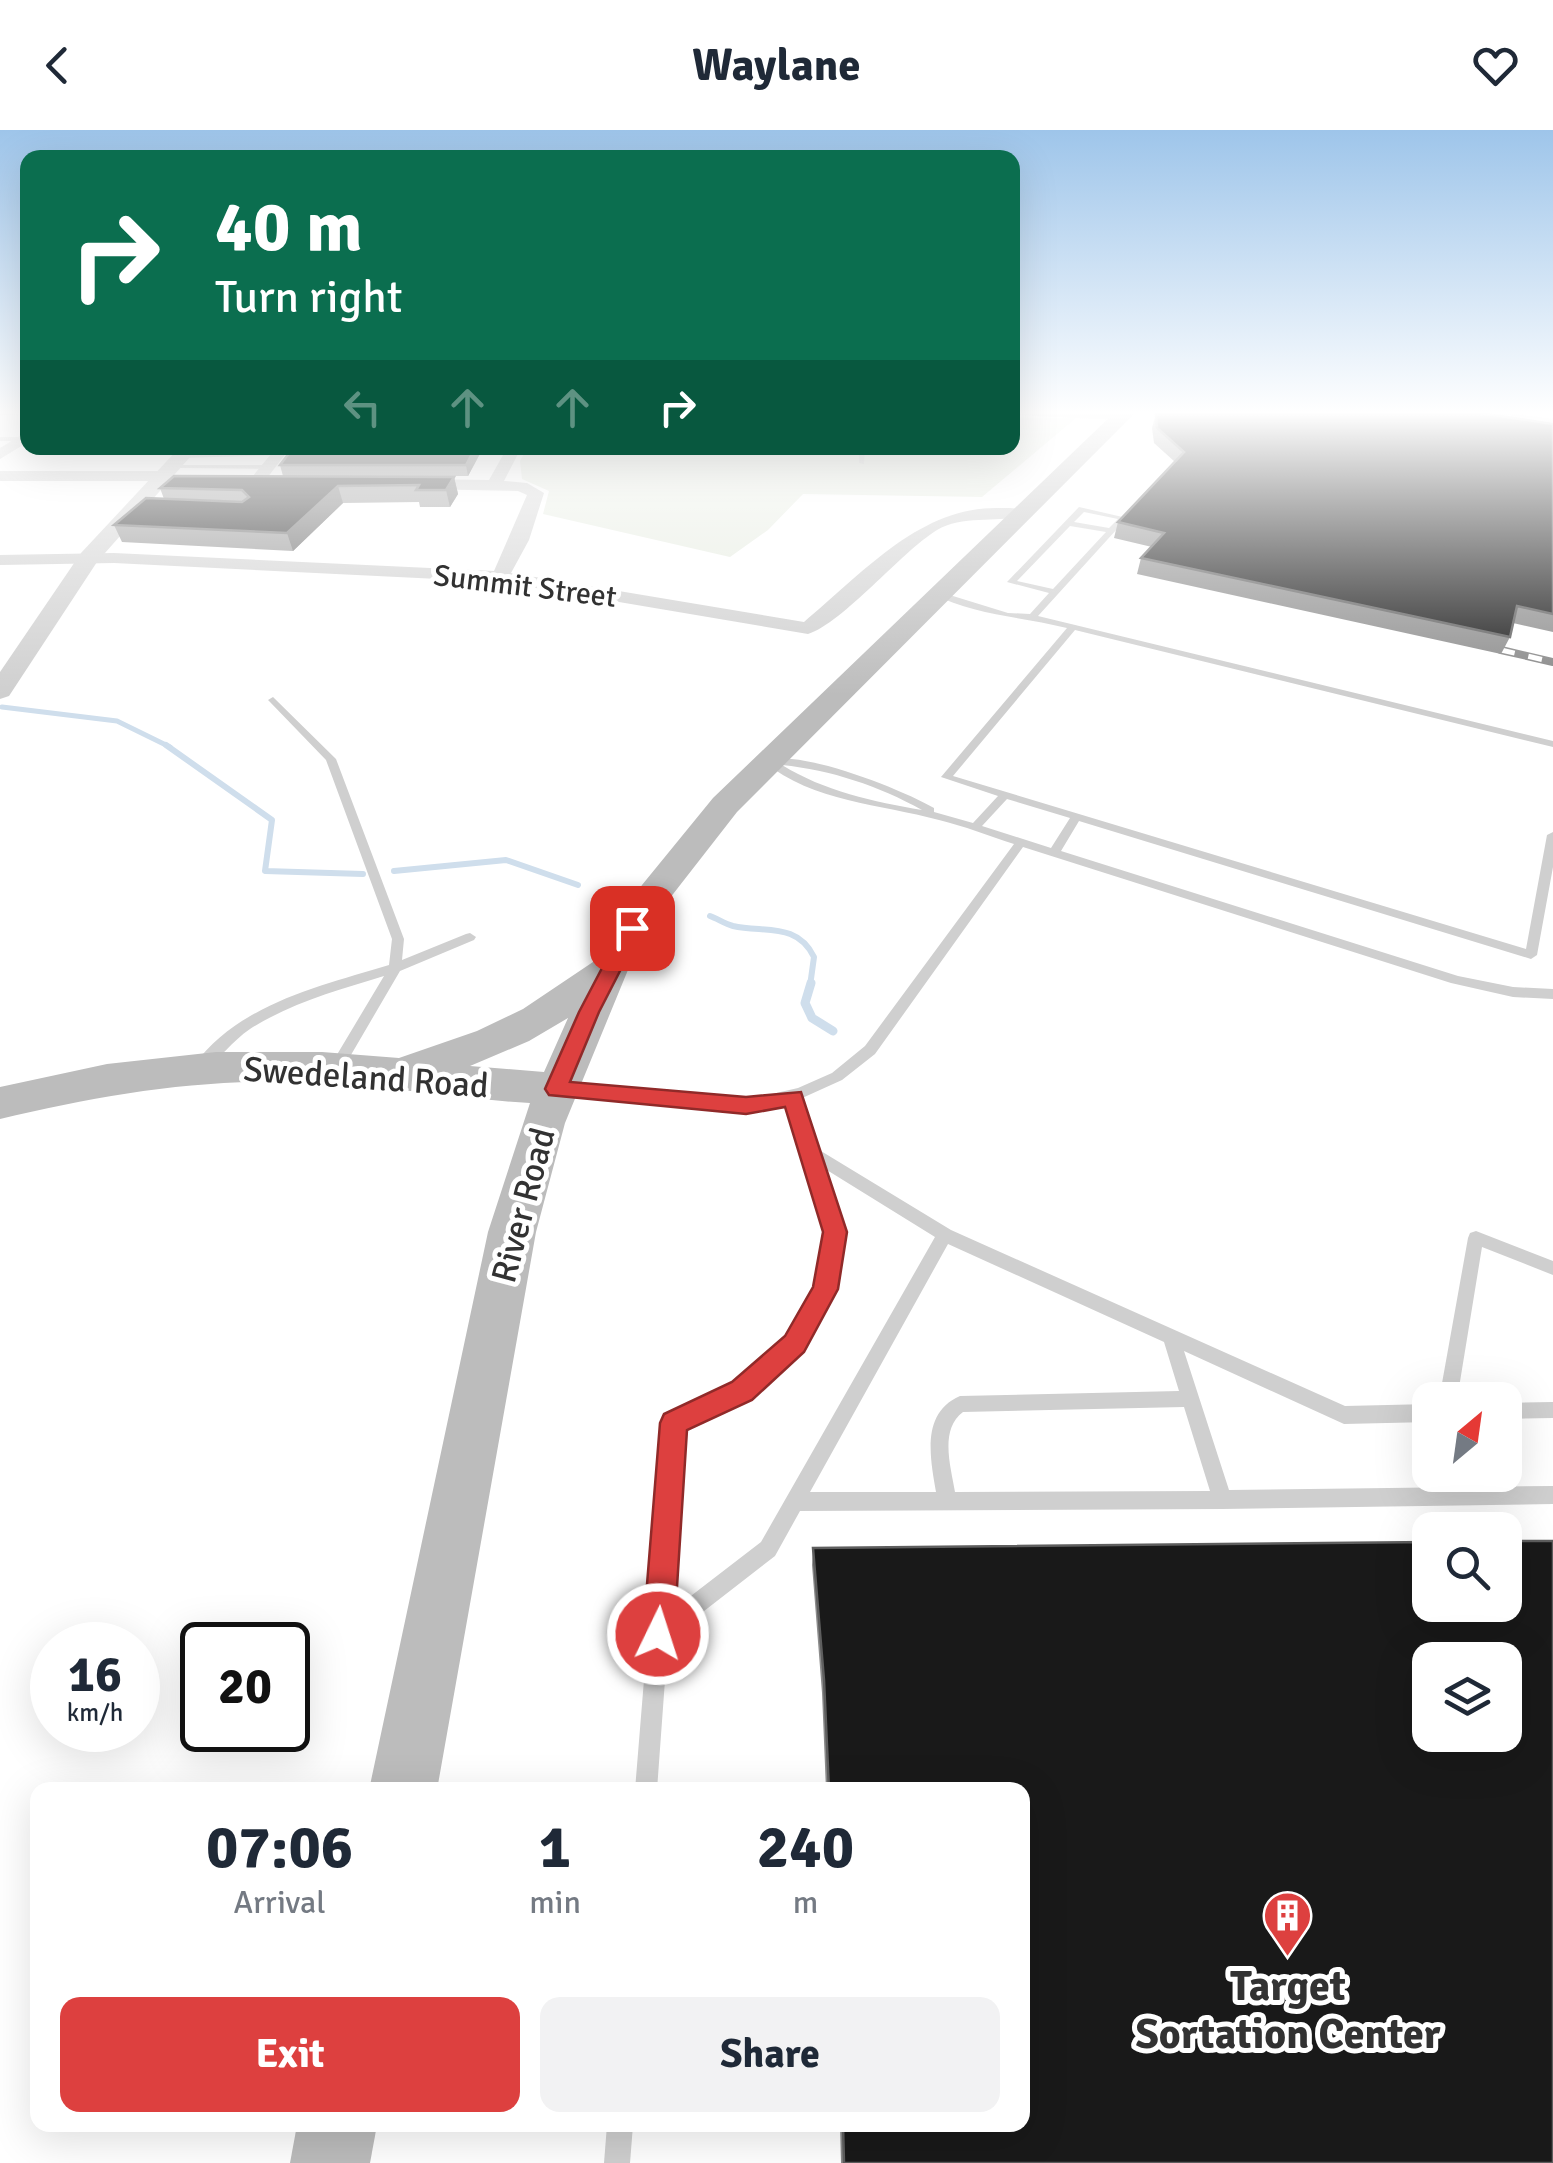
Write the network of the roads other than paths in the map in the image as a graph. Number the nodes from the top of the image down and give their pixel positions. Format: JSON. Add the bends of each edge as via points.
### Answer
{"nodes":[{"id":1,"x":142,"y":506,"type":"edge"},
{"id":2,"x":532,"y":506,"type":"edge"},
{"id":3,"x":1027,"y":506,"type":"edge"},
{"id":4,"x":1020,"y":513,"type":"junction"},
{"id":5,"x":1069,"y":523,"type":"junction"},
{"id":6,"x":1110,"y":532,"type":"junction"},
{"id":7,"x":89,"y":558,"type":"junction"},
{"id":8,"x":0,"y":560,"type":"edge"},
{"id":9,"x":500,"y":577,"type":"junction"},
{"id":10,"x":1055,"y":592,"type":"junction"},
{"id":11,"x":937,"y":594,"type":"junction"},
{"id":12,"x":1032,"y":617,"type":"junction"},
{"id":13,"x":1073,"y":627,"type":"junction"},
{"id":14,"x":0,"y":690,"type":"edge"},
{"id":15,"x":273,"y":700,"type":"dead end"},
{"id":16,"x":1553,"y":744,"type":"edge"},
{"id":17,"x":768,"y":761,"type":"junction"},
{"id":18,"x":1005,"y":795,"type":"junction"},
{"id":19,"x":1076,"y":816,"type":"junction"},
{"id":20,"x":974,"y":827,"type":"junction"},
{"id":21,"x":1553,"y":835,"type":"edge"},
{"id":22,"x":1021,"y":842,"type":"junction"},
{"id":23,"x":1054,"y":852,"type":"junction"},
{"id":24,"x":470,"y":937,"type":"dead end"},
{"id":25,"x":612,"y":965,"type":"junction"},
{"id":26,"x":395,"y":968,"type":"junction"},
{"id":27,"x":1553,"y":994,"type":"edge"},
{"id":28,"x":198,"y":1068,"type":"junction"},
{"id":29,"x":336,"y":1068,"type":"junction"},
{"id":30,"x":381,"y":1072,"type":"junction"},
{"id":31,"x":556,"y":1089,"type":"junction"},
{"id":32,"x":793,"y":1098,"type":"junction"},
{"id":33,"x":0,"y":1103,"type":"edge"},
{"id":34,"x":810,"y":1152,"type":"junction"},
{"id":35,"x":945,"y":1236,"type":"junction"},
{"id":36,"x":1553,"y":1268,"type":"edge"},
{"id":37,"x":1171,"y":1337,"type":"junction"},
{"id":38,"x":1451,"y":1382,"type":"edge"},
{"id":39,"x":1190,"y":1399,"type":"junction"},
{"id":40,"x":1553,"y":1410,"type":"edge"},
{"id":41,"x":1522,"y":1411,"type":"edge"},
{"id":42,"x":1412,"y":1413,"type":"edge"},
{"id":43,"x":1553,"y":1495,"type":"edge"},
{"id":44,"x":1222,"y":1500,"type":"junction"},
{"id":45,"x":794,"y":1502,"type":"junction"},
{"id":46,"x":947,"y":1502,"type":"junction"},
{"id":47,"x":658,"y":1634,"type":"junction"},
{"id":48,"x":405,"y":1782,"type":"edge"},
{"id":49,"x":647,"y":1782,"type":"edge"},
{"id":50,"x":336,"y":2132,"type":"edge"},
{"id":51,"x":619,"y":2132,"type":"edge"},
{"id":52,"x":330,"y":2163,"type":"edge"},
{"id":53,"x":617,"y":2163,"type":"edge"}],
"edges":[{"from":1,"to":7,"type":"street"},
{"from":2,"to":9,"type":"street"},
{"from":3,"to":4,"type":"main road","name":"River Road"},
{"from":4,"to":9,"type":"street","name":"Summit Street","via":[[970,512],[932,526],[808,628]]},
{"from":4,"to":11,"type":"main road","name":"River Road"},
{"from":5,"to":6,"type":"lane"},
{"from":5,"to":6,"type":"lane","via":[[1082,509],[1123,518]]},
{"from":5,"to":10,"type":"lane","via":[[1011,582]]},
{"from":6,"to":10,"type":"lane"},
{"from":7,"to":8,"type":"street","name":"Summit Street"},
{"from":7,"to":9,"type":"street","name":"Summit Street"},
{"from":7,"to":14,"type":"street"},
{"from":10,"to":12,"type":"lane"},
{"from":11,"to":12,"type":"lane","via":[[992,613]]},
{"from":11,"to":17,"type":"main road","name":"River Road"},
{"from":12,"to":13,"type":"lane"},
{"from":13,"to":16,"type":"lane"},
{"from":13,"to":18,"type":"lane","via":[[946,777]]},
{"from":15,"to":26,"type":"lane","via":[[330,758],[398,939]]},
{"from":17,"to":20,"type":"lane","via":[[790,776],[894,810]]},
{"from":17,"to":25,"type":"main road","name":"River Road","via":[[678,862]]},
{"from":18,"to":19,"type":"lane"},
{"from":18,"to":20,"type":"lane"},
{"from":19,"to":21,"type":"lane","via":[[1531,955]]},
{"from":19,"to":23,"type":"lane"},
{"from":20,"to":22,"type":"lane"},
{"from":22,"to":23,"type":"lane"},
{"from":22,"to":32,"type":"lane","via":[[870,1050],[836,1079]]},
{"from":23,"to":27,"type":"lane","via":[[1456,980]]},
{"from":24,"to":26,"type":"lane"},
{"from":25,"to":30,"type":"main road","via":[[502,1040]]},
{"from":25,"to":31,"type":"main road","name":"River Road"},
{"from":26,"to":28,"type":"lane","via":[[292,1000],[239,1028]]},
{"from":26,"to":29,"type":"lane"},
{"from":28,"to":29,"type":"main road","name":"Swedeland Road"},
{"from":28,"to":33,"type":"main road","name":"Swedeland Road"},
{"from":29,"to":30,"type":"main road","name":"Swedeland Road"},
{"from":30,"to":31,"type":"main road","name":"Swedeland Road"},
{"from":31,"to":32,"type":"lane","via":[[746,1105]]},
{"from":31,"to":48,"type":"main road","name":"River Road","via":[[512,1232]]},
{"from":32,"to":34,"type":"lane"},
{"from":34,"to":35,"type":"lane"},
{"from":34,"to":47,"type":"lane","via":[[835,1232],[826,1289],[794,1344],[742,1391],[674,1423]]},
{"from":35,"to":37,"type":"lane"},
{"from":35,"to":45,"type":"lane"},
{"from":36,"to":38,"type":"lane","via":[[1476,1238]]},
{"from":37,"to":39,"type":"lane"},
{"from":37,"to":42,"type":"lane","via":[[1344,1414]]},
{"from":39,"to":44,"type":"lane"},
{"from":39,"to":46,"type":"lane","via":[[960,1404],[946,1410],[939,1427]]},
{"from":40,"to":41,"type":"lane"},
{"from":43,"to":44,"type":"lane"},
{"from":44,"to":46,"type":"lane"},
{"from":45,"to":46,"type":"lane"},
{"from":45,"to":47,"type":"lane","via":[[768,1548]]},
{"from":47,"to":49,"type":"lane"},
{"from":50,"to":52,"type":"main road"},
{"from":51,"to":53,"type":"lane"}]}
